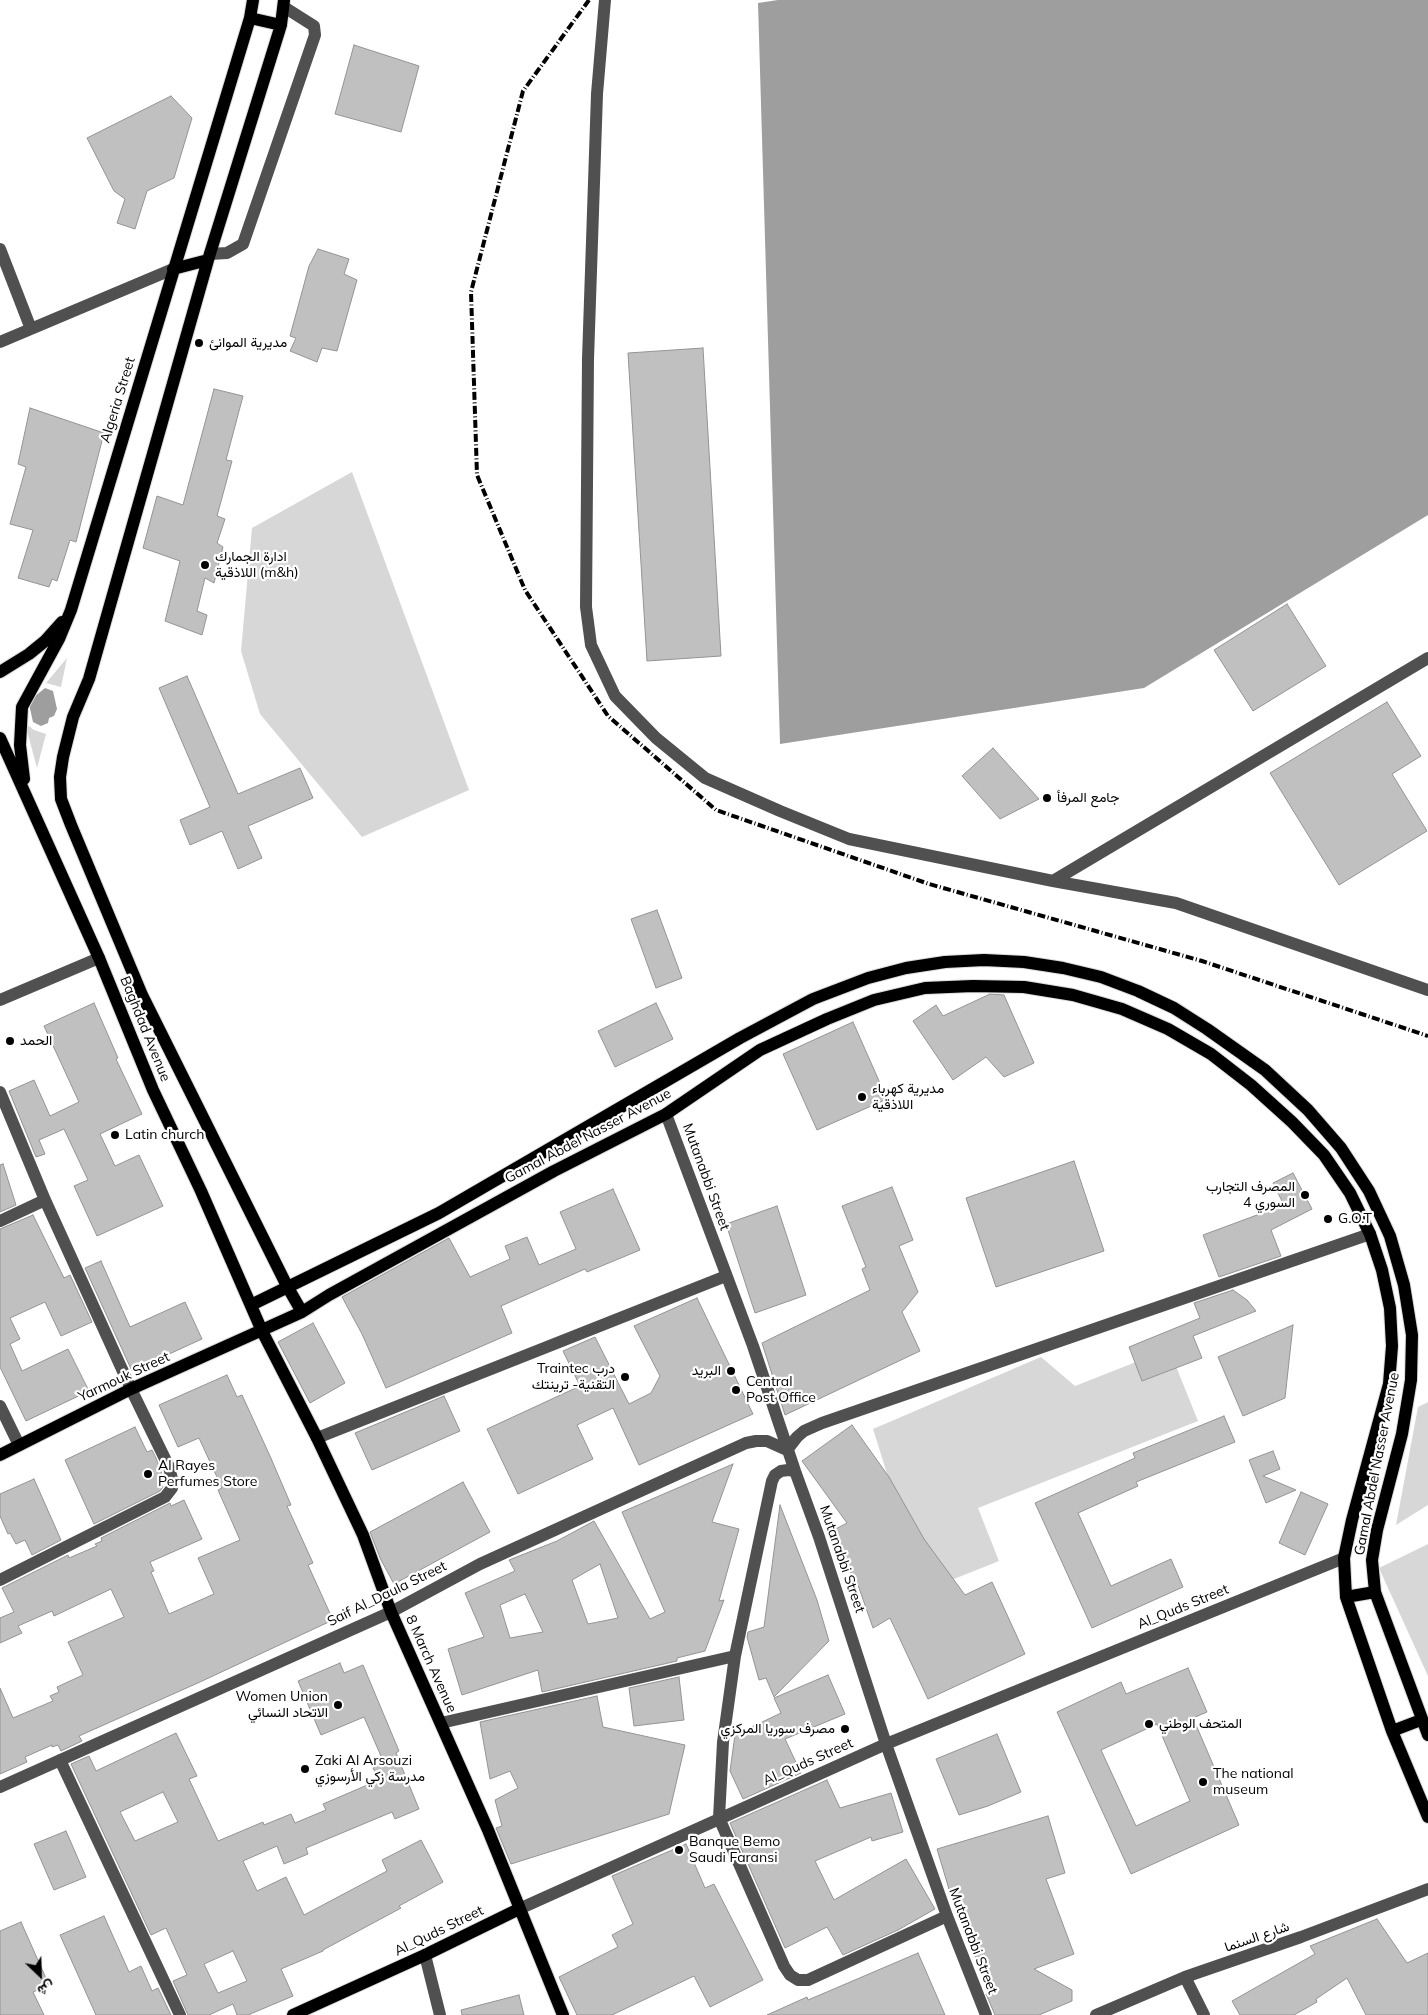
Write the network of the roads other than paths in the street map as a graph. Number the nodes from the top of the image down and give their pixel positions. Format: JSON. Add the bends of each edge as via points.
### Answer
{"nodes":[{"id":1,"x":253,"y":0,"type":"edge"},
{"id":2,"x":605,"y":0,"type":"edge"},
{"id":3,"x":284,"y":4,"type":"edge"},
{"id":4,"x":250,"y":18,"type":"junction"},
{"id":5,"x":281,"y":25,"type":"junction"},
{"id":6,"x":0,"y":249,"type":"edge"},
{"id":7,"x":209,"y":257,"type":"junction"},
{"id":8,"x":173,"y":270,"type":"junction"},
{"id":9,"x":31,"y":329,"type":"junction"},
{"id":10,"x":0,"y":342,"type":"edge"},
{"id":11,"x":71,"y":610,"type":"junction"},
{"id":12,"x":1428,"y":658,"type":"edge"},
{"id":13,"x":0,"y":672,"type":"edge"},
{"id":14,"x":0,"y":738,"type":"edge"},
{"id":15,"x":29,"y":804,"type":"junction"},
{"id":16,"x":1053,"y":881,"type":"junction"},
{"id":17,"x":99,"y":958,"type":"junction"},
{"id":18,"x":1428,"y":990,"type":"edge"},
{"id":19,"x":0,"y":1000,"type":"edge"},
{"id":20,"x":0,"y":1092,"type":"edge"},
{"id":21,"x":666,"y":1114,"type":"junction"},
{"id":22,"x":45,"y":1200,"type":"junction"},
{"id":23,"x":0,"y":1221,"type":"edge"},
{"id":24,"x":1370,"y":1234,"type":"junction"},
{"id":25,"x":726,"y":1276,"type":"junction"},
{"id":26,"x":287,"y":1286,"type":"junction"},
{"id":27,"x":251,"y":1305,"type":"junction"},
{"id":28,"x":302,"y":1312,"type":"junction"},
{"id":29,"x":262,"y":1331,"type":"junction"},
{"id":30,"x":131,"y":1389,"type":"junction"},
{"id":31,"x":0,"y":1406,"type":"edge"},
{"id":32,"x":317,"y":1438,"type":"junction"},
{"id":33,"x":19,"y":1445,"type":"junction"},
{"id":34,"x":787,"y":1450,"type":"junction"},
{"id":35,"x":0,"y":1455,"type":"edge"},
{"id":36,"x":795,"y":1472,"type":"junction"},
{"id":37,"x":1344,"y":1558,"type":"junction"},
{"id":38,"x":0,"y":1580,"type":"edge"},
{"id":39,"x":1374,"y":1592,"type":"junction"},
{"id":40,"x":1346,"y":1597,"type":"junction"},
{"id":41,"x":391,"y":1612,"type":"junction"},
{"id":42,"x":736,"y":1656,"type":"junction"},
{"id":43,"x":1421,"y":1720,"type":"junction"},
{"id":44,"x":441,"y":1723,"type":"junction"},
{"id":45,"x":1392,"y":1732,"type":"junction"},
{"id":46,"x":1428,"y":1735,"type":"edge"},
{"id":47,"x":886,"y":1744,"type":"junction"},
{"id":48,"x":60,"y":1760,"type":"junction"},
{"id":49,"x":0,"y":1787,"type":"edge"},
{"id":50,"x":1428,"y":1817,"type":"edge"},
{"id":51,"x":719,"y":1818,"type":"junction"},
{"id":52,"x":1428,"y":1889,"type":"edge"},
{"id":53,"x":519,"y":1909,"type":"junction"},
{"id":54,"x":946,"y":1916,"type":"junction"},
{"id":55,"x":424,"y":1955,"type":"junction"},
{"id":56,"x":1184,"y":1977,"type":"junction"},
{"id":57,"x":180,"y":2015,"type":"edge"},
{"id":58,"x":293,"y":2015,"type":"edge"},
{"id":59,"x":440,"y":2015,"type":"edge"},
{"id":60,"x":563,"y":2015,"type":"edge"},
{"id":61,"x":986,"y":2015,"type":"edge"},
{"id":62,"x":1096,"y":2015,"type":"edge"},
{"id":63,"x":1204,"y":2015,"type":"edge"}],
"edges":[{"from":1,"to":4,"type":"main road","name":"Algeria Street"},
{"from":2,"to":16,"type":"street","via":[[597,94],[588,359],[586,607],[591,645],[615,696],[656,738],[705,778],[780,812],[849,839]]},
{"from":3,"to":5,"type":"main road"},
{"from":3,"to":7,"type":"street","via":[[314,26],[316,35],[243,244],[227,253]]},
{"from":4,"to":5,"type":"main road"},
{"from":4,"to":8,"type":"main road","name":"Algeria Street"},
{"from":5,"to":7,"type":"main road"},
{"from":6,"to":9,"type":"street"},
{"from":7,"to":8,"type":"main road"},
{"from":7,"to":26,"type":"main road","name":"Baghdad Avenue","via":[[89,679],[67,737],[60,777],[61,799],[142,995]]},
{"from":8,"to":9,"type":"street"},
{"from":8,"to":11,"type":"main road","name":"Algeria Street"},
{"from":9,"to":10,"type":"street"},
{"from":11,"to":13,"type":"main road","via":[[45,641]]},
{"from":11,"to":15,"type":"main road","name":"Algeria Street","via":[[22,707],[19,727],[21,763]]},
{"from":12,"to":16,"type":"street"},
{"from":14,"to":15,"type":"main road","name":"Baghdad Avenue"},
{"from":15,"to":17,"type":"main road","name":"Baghdad Avenue"},
{"from":16,"to":18,"type":"street","via":[[1176,903]]},
{"from":17,"to":19,"type":"street"},
{"from":17,"to":27,"type":"main road","name":"Baghdad Avenue","via":[[153,1090]]},
{"from":20,"to":22,"type":"street"},
{"from":21,"to":24,"type":"main road","name":"Gamal Abdel Nasser Avenue","via":[[760,1050],[874,1000],[925,988],[973,986],[1024,987],[1073,995],[1122,1009],[1168,1029],[1211,1054],[1251,1085],[1324,1155],[1350,1193]]},
{"from":21,"to":25,"type":"street","name":"Mutanabbi Street"},
{"from":21,"to":28,"type":"main road","name":"Gamal Abdel Nasser Avenue","via":[[546,1176]]},
{"from":22,"to":23,"type":"street"},
{"from":22,"to":30,"type":"street"},
{"from":24,"to":34,"type":"street","via":[[822,1423],[804,1431]]},
{"from":24,"to":37,"type":"main road","name":"Gamal Abdel Nasser Avenue","via":[[1390,1308],[1392,1355],[1389,1384]]},
{"from":25,"to":32,"type":"street"},
{"from":25,"to":34,"type":"street","name":"Mutanabbi Street"},
{"from":26,"to":27,"type":"main road","name":"Gamal Abdel Nasser Avenue"},
{"from":26,"to":28,"type":"main road","name":"Baghdad Avenue"},
{"from":26,"to":39,"type":"main road","name":"Gamal Abdel Nasser Avenue","via":[[439,1214],[740,1038],[814,999],[868,978],[935,963],[984,960],[1034,963],[1101,977],[1174,1008],[1264,1070],[1308,1110],[1341,1148],[1369,1190],[1390,1236],[1404,1285],[1412,1335],[1411,1380],[1402,1434],[1377,1530],[1372,1560]]},
{"from":27,"to":29,"type":"main road","name":"Baghdad Avenue"},
{"from":28,"to":29,"type":"main road","name":"Gamal Abdel Nasser Avenue"},
{"from":29,"to":30,"type":"main road","name":"Yarmouk Street"},
{"from":29,"to":32,"type":"main road","name":"8 March Avenue"},
{"from":30,"to":33,"type":"main road","name":"Yarmouk Street"},
{"from":30,"to":38,"type":"street","via":[[169,1467],[172,1488],[165,1497]]},
{"from":31,"to":33,"type":"street"},
{"from":32,"to":41,"type":"main road","name":"8 March Avenue","via":[[363,1535]]},
{"from":33,"to":35,"type":"main road","name":"Yarmouk Street"},
{"from":34,"to":36,"type":"street","name":"Mutanabbi Street"},
{"from":34,"to":41,"type":"street","name":"Saif Al_Daula Street","via":[[767,1441],[746,1444],[480,1564]]},
{"from":36,"to":42,"type":"street","via":[[781,1471],[772,1481]]},
{"from":36,"to":47,"type":"street","name":"Mutanabbi Street"},
{"from":37,"to":40,"type":"main road","name":"Gamal Abdel Nasser Avenue"},
{"from":37,"to":47,"type":"street","name":"Al_Quds Street"},
{"from":39,"to":40,"type":"main road"},
{"from":39,"to":43,"type":"main road","name":"Gamal Abdel Nasser Avenue"},
{"from":40,"to":45,"type":"main road","name":"Gamal Abdel Nasser Avenue"},
{"from":41,"to":44,"type":"main road","name":"8 March Avenue"},
{"from":41,"to":48,"type":"street","name":"Saif Al_Daula Street"},
{"from":42,"to":44,"type":"street"},
{"from":42,"to":51,"type":"street","via":[[723,1742]]},
{"from":43,"to":45,"type":"main road"},
{"from":43,"to":46,"type":"main road","name":"Gamal Abdel Nasser Avenue"},
{"from":44,"to":53,"type":"main road","name":"8 March Avenue"},
{"from":45,"to":50,"type":"main road","name":"Gamal Abdel Nasser Avenue"},
{"from":47,"to":51,"type":"street","name":"Al_Quds Street"},
{"from":47,"to":54,"type":"street","name":"Mutanabbi Street"},
{"from":48,"to":49,"type":"street","name":"Saif Al_Daula Street"},
{"from":48,"to":57,"type":"street"},
{"from":51,"to":53,"type":"street","name":"Al_Quds Street"},
{"from":51,"to":54,"type":"street","via":[[784,1966],[798,1980],[808,1980]]},
{"from":52,"to":56,"type":"street","name":"شارع السنما"},
{"from":53,"to":55,"type":"main road","name":"Al_Quds Street"},
{"from":53,"to":60,"type":"main road","name":"8 March Avenue"},
{"from":54,"to":61,"type":"street","name":"Mutanabbi Street"},
{"from":55,"to":58,"type":"main road","name":"Al_Quds Street"},
{"from":55,"to":59,"type":"street"},
{"from":56,"to":62,"type":"street","name":"شارع السنما"},
{"from":56,"to":63,"type":"street"}]}
